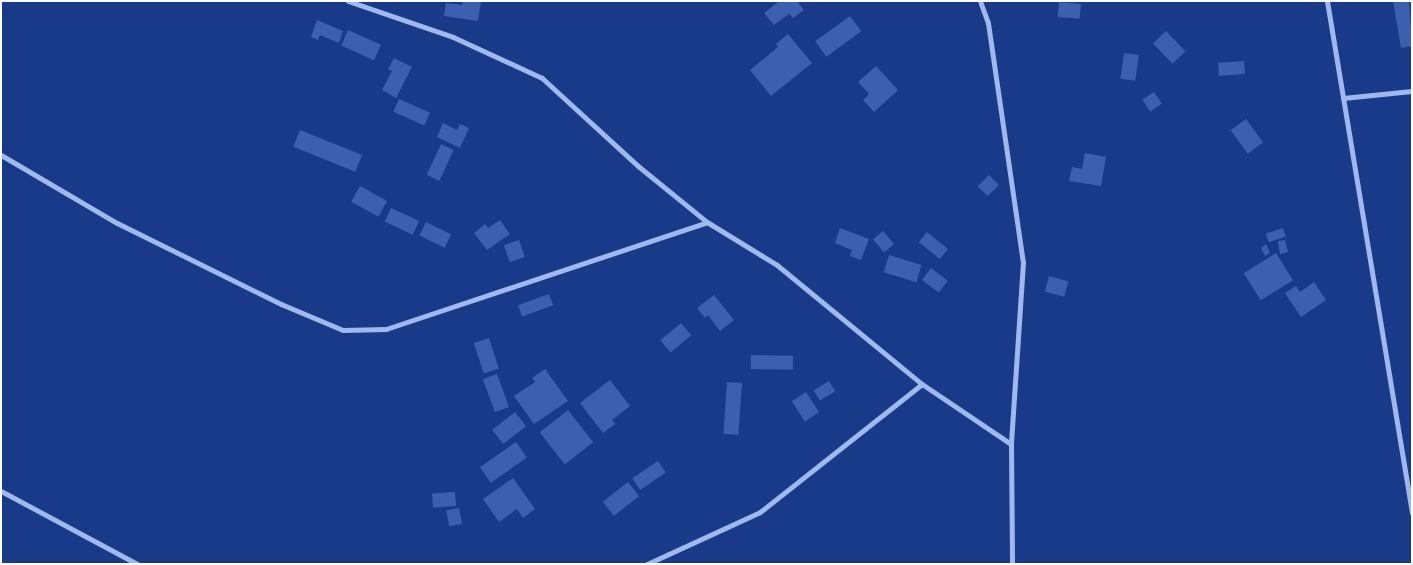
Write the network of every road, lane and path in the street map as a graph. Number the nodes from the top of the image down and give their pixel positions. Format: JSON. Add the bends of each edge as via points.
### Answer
{"nodes":[{"id":1,"x":348,"y":1,"type":"edge"},
{"id":2,"x":980,"y":1,"type":"edge"},
{"id":3,"x":1327,"y":1,"type":"edge"},
{"id":4,"x":1412,"y":91,"type":"edge"},
{"id":5,"x":1343,"y":98,"type":"junction"},
{"id":6,"x":1,"y":155,"type":"edge"},
{"id":7,"x":707,"y":222,"type":"junction"},
{"id":8,"x":922,"y":384,"type":"junction"},
{"id":9,"x":1011,"y":444,"type":"junction"},
{"id":10,"x":1,"y":491,"type":"edge"},
{"id":11,"x":1412,"y":513,"type":"edge"},
{"id":12,"x":137,"y":564,"type":"edge"},
{"id":13,"x":647,"y":564,"type":"edge"},
{"id":14,"x":1012,"y":564,"type":"edge"}],
"edges":[{"from":1,"to":7,"type":"street","via":[[453,37],[542,78],[638,166]]},
{"from":2,"to":9,"type":"street","via":[[988,23],[1023,262]]},
{"from":3,"to":5,"type":"street"},
{"from":4,"to":5,"type":"street"},
{"from":5,"to":11,"type":"street"},
{"from":6,"to":7,"type":"street","via":[[117,223],[281,304],[343,330],[386,329]]},
{"from":7,"to":8,"type":"street","via":[[776,265]]},
{"from":8,"to":9,"type":"street"},
{"from":8,"to":13,"type":"street","via":[[760,512]]},
{"from":9,"to":14,"type":"street"},
{"from":10,"to":12,"type":"street"}]}
